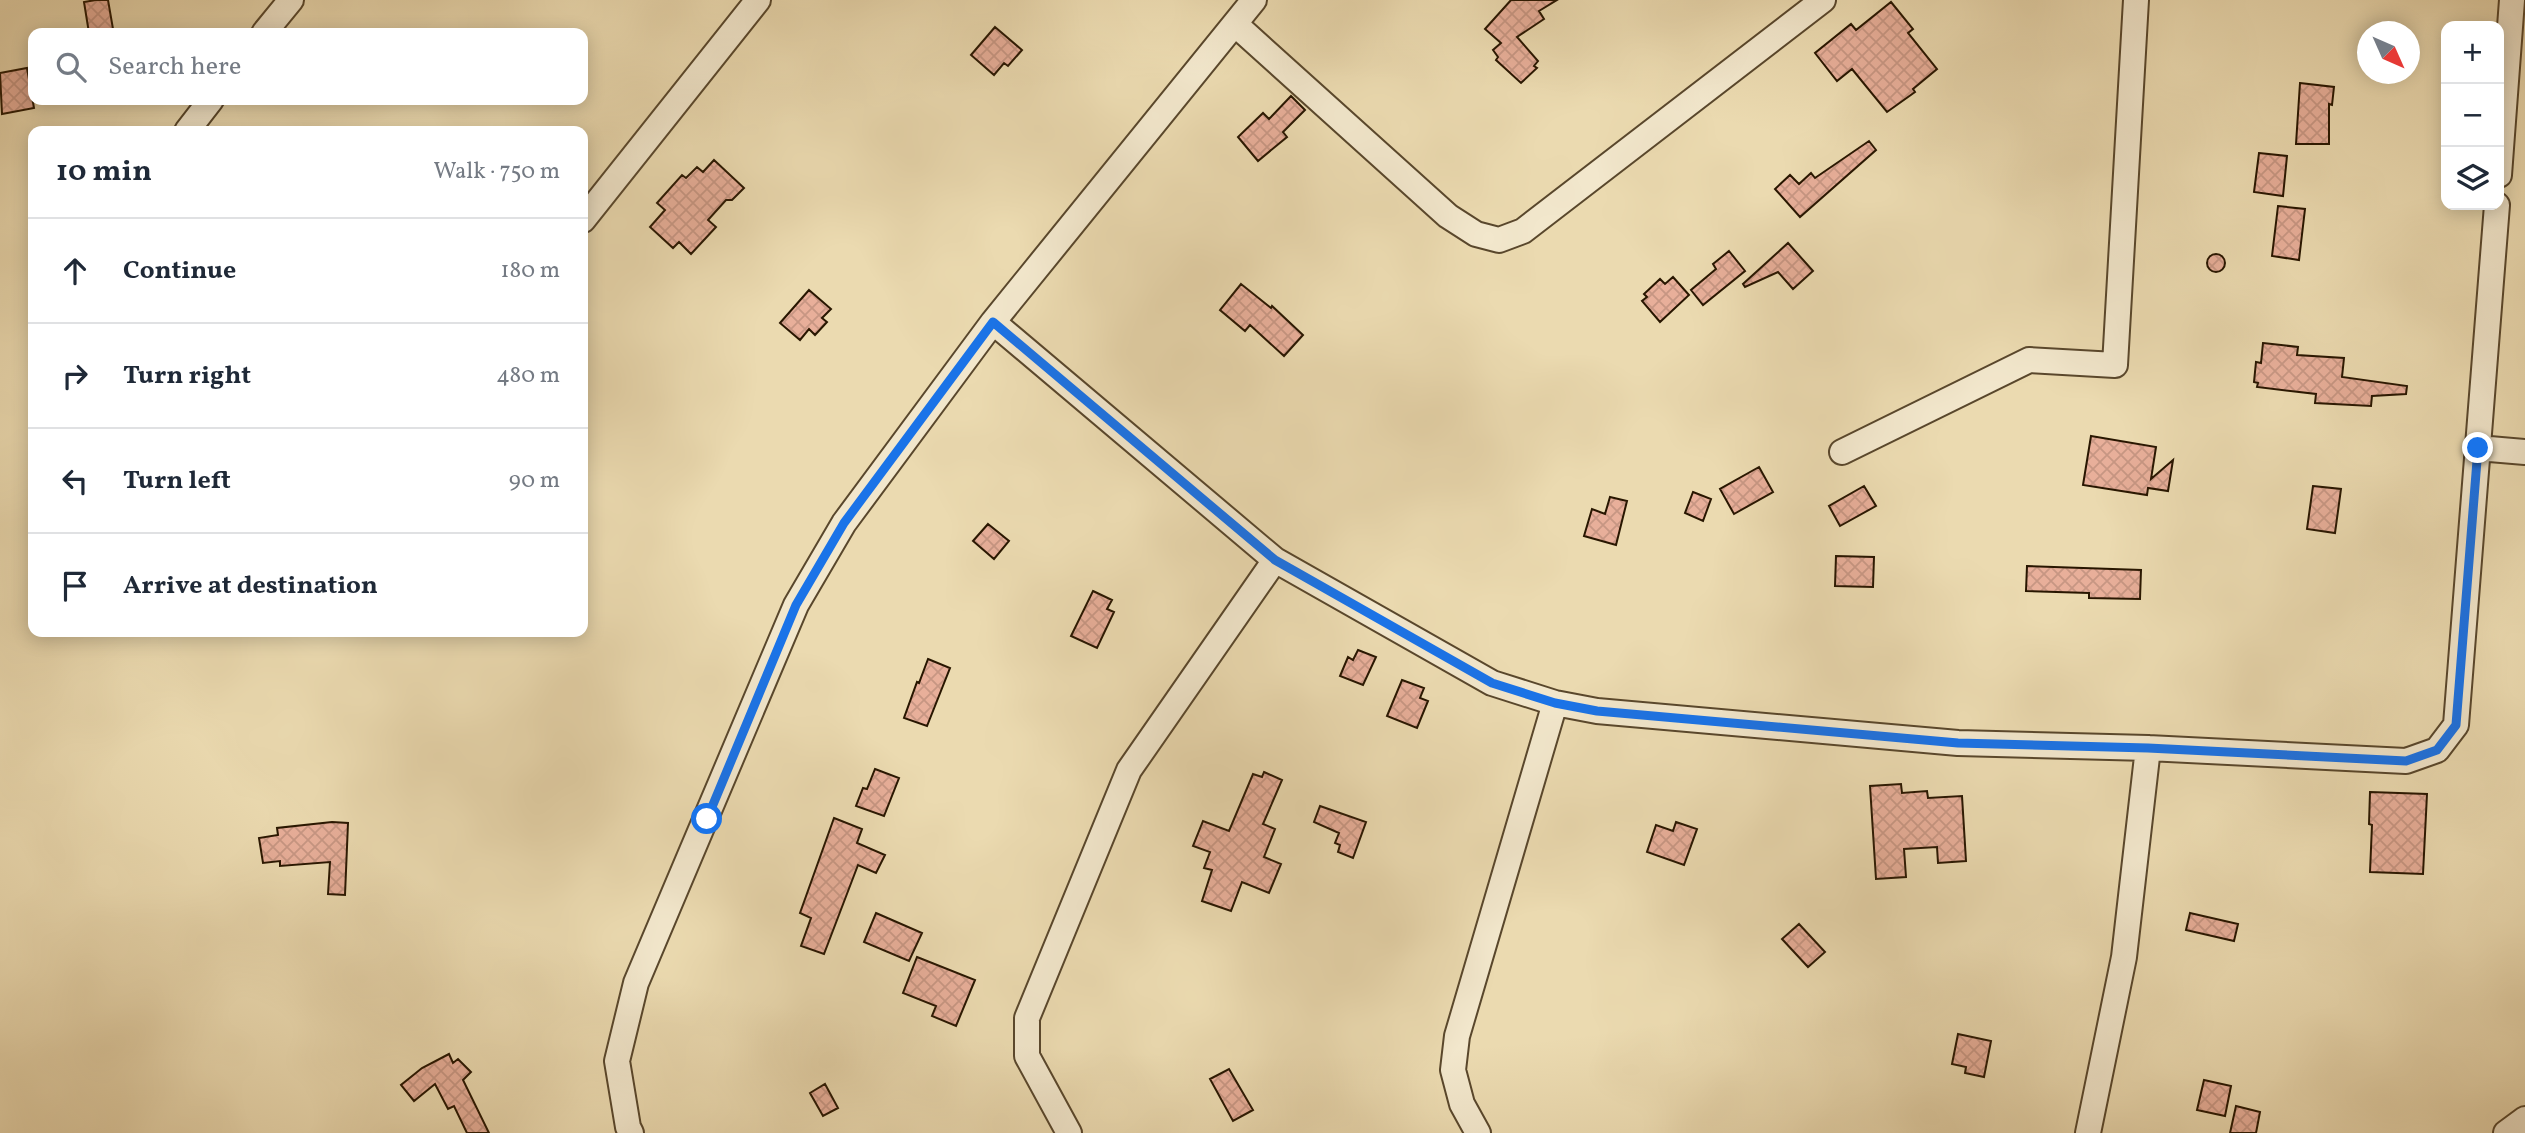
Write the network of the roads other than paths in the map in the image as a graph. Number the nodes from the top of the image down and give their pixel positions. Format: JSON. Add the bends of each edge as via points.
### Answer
{"nodes":[{"id":1,"x":291,"y":0,"type":"edge"},
{"id":2,"x":758,"y":0,"type":"edge"},
{"id":3,"x":1254,"y":0,"type":"edge"},
{"id":4,"x":1824,"y":0,"type":"edge"},
{"id":5,"x":2136,"y":0,"type":"edge"},
{"id":6,"x":2512,"y":0,"type":"edge"},
{"id":7,"x":1235,"y":23,"type":"junction"},
{"id":8,"x":268,"y":28,"type":"edge"},
{"id":9,"x":207,"y":105,"type":"edge"},
{"id":10,"x":191,"y":126,"type":"edge"},
{"id":11,"x":2501,"y":147,"type":"edge"},
{"id":12,"x":2497,"y":210,"type":"edge"},
{"id":13,"x":588,"y":214,"type":"edge"},
{"id":14,"x":993,"y":322,"type":"junction"},
{"id":15,"x":2478,"y":448,"type":"junction"},
{"id":16,"x":1842,"y":452,"type":"dead end"},
{"id":17,"x":2525,"y":452,"type":"edge"},
{"id":18,"x":1275,"y":560,"type":"junction"},
{"id":19,"x":1555,"y":703,"type":"junction"},
{"id":20,"x":2148,"y":748,"type":"junction"},
{"id":21,"x":2525,"y":1119,"type":"edge"},
{"id":22,"x":631,"y":1133,"type":"edge"},
{"id":23,"x":1069,"y":1133,"type":"edge"},
{"id":24,"x":1478,"y":1133,"type":"edge"},
{"id":25,"x":2088,"y":1133,"type":"edge"},
{"id":26,"x":2506,"y":1133,"type":"edge"}],
"edges":[{"from":1,"to":8,"type":"street"},
{"from":2,"to":13,"type":"street"},
{"from":3,"to":7,"type":"street"},
{"from":4,"to":7,"type":"street","via":[[1523,231],[1499,240],[1476,234],[1448,216]]},
{"from":5,"to":16,"type":"street","via":[[2115,365],[2029,360]]},
{"from":6,"to":11,"type":"street"},
{"from":7,"to":14,"type":"street"},
{"from":9,"to":10,"type":"street"},
{"from":12,"to":15,"type":"street"},
{"from":14,"to":18,"type":"street"},
{"from":14,"to":22,"type":"street","via":[[844,523],[796,605],[636,983],[617,1061]]},
{"from":15,"to":17,"type":"street"},
{"from":15,"to":20,"type":"street","via":[[2456,725],[2437,750],[2406,761]]},
{"from":18,"to":19,"type":"street","via":[[1492,683]]},
{"from":18,"to":23,"type":"street","via":[[1129,770],[1027,1018],[1027,1056]]},
{"from":19,"to":20,"type":"street","via":[[1597,711],[1958,743]]},
{"from":19,"to":24,"type":"street","via":[[1457,1036],[1453,1070],[1462,1104]]},
{"from":20,"to":25,"type":"street","via":[[2124,957]]},
{"from":21,"to":26,"type":"street"}]}
